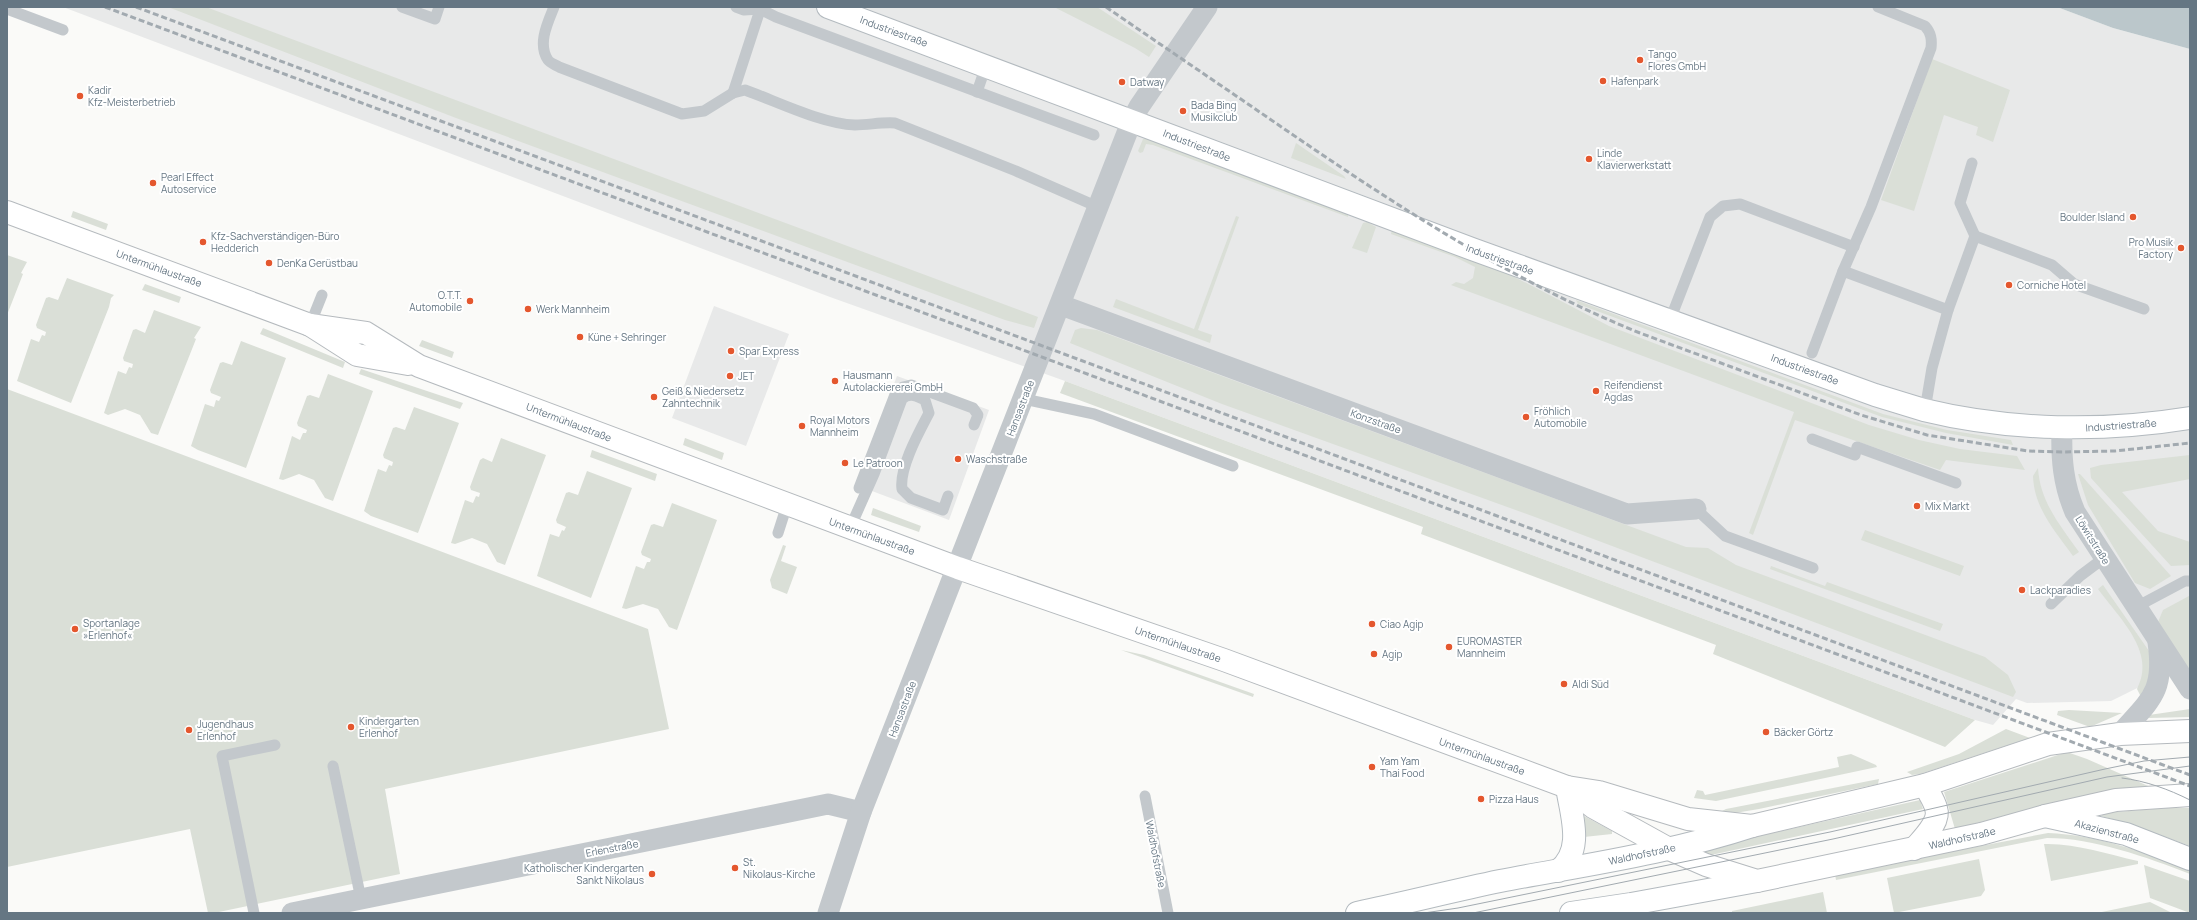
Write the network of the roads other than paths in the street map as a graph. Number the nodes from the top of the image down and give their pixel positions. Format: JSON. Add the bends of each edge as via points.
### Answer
{"nodes":[{"id":1,"x":402,"y":7,"type":"edge"},
{"id":2,"x":439,"y":7,"type":"edge"},
{"id":3,"x":554,"y":7,"type":"edge"},
{"id":4,"x":736,"y":7,"type":"edge"},
{"id":5,"x":828,"y":7,"type":"edge"},
{"id":6,"x":1207,"y":7,"type":"edge"},
{"id":7,"x":1878,"y":7,"type":"edge"},
{"id":8,"x":761,"y":8,"type":"edge"},
{"id":9,"x":7,"y":9,"type":"edge"},
{"id":10,"x":64,"y":30,"type":"dead end"},
{"id":11,"x":986,"y":66,"type":"junction"},
{"id":12,"x":977,"y":92,"type":"junction"},
{"id":13,"x":733,"y":93,"type":"junction"},
{"id":14,"x":1132,"y":120,"type":"junction"},
{"id":15,"x":1094,"y":135,"type":"dead end"},
{"id":16,"x":1972,"y":163,"type":"dead end"},
{"id":17,"x":1090,"y":204,"type":"junction"},
{"id":18,"x":7,"y":212,"type":"edge"},
{"id":19,"x":1976,"y":236,"type":"junction"},
{"id":20,"x":1854,"y":246,"type":"junction"},
{"id":21,"x":1843,"y":271,"type":"junction"},
{"id":22,"x":322,"y":295,"type":"dead end"},
{"id":23,"x":1061,"y":305,"type":"junction"},
{"id":24,"x":2144,"y":309,"type":"dead end"},
{"id":25,"x":1948,"y":310,"type":"junction"},
{"id":26,"x":1670,"y":320,"type":"junction"},
{"id":27,"x":310,"y":325,"type":"junction"},
{"id":28,"x":1812,"y":353,"type":"dead end"},
{"id":29,"x":1024,"y":399,"type":"junction"},
{"id":30,"x":1924,"y":410,"type":"junction"},
{"id":31,"x":2190,"y":418,"type":"edge"},
{"id":32,"x":974,"y":425,"type":"dead end"},
{"id":33,"x":2062,"y":428,"type":"junction"},
{"id":34,"x":1812,"y":439,"type":"dead end"},
{"id":35,"x":1233,"y":466,"type":"dead end"},
{"id":36,"x":1956,"y":483,"type":"dead end"},
{"id":37,"x":948,"y":496,"type":"dead end"},
{"id":38,"x":787,"y":505,"type":"junction"},
{"id":39,"x":1696,"y":509,"type":"joint"},
{"id":40,"x":847,"y":527,"type":"junction"},
{"id":41,"x":778,"y":533,"type":"dead end"},
{"id":42,"x":2104,"y":558,"type":"junction"},
{"id":43,"x":958,"y":568,"type":"junction"},
{"id":44,"x":1813,"y":568,"type":"dead end"},
{"id":45,"x":2188,"y":581,"type":"edge"},
{"id":46,"x":2051,"y":604,"type":"dead end"},
{"id":47,"x":2136,"y":607,"type":"junction"},
{"id":48,"x":2158,"y":640,"type":"junction"},
{"id":49,"x":2190,"y":689,"type":"edge"},
{"id":50,"x":2190,"y":731,"type":"edge"},
{"id":51,"x":2120,"y":734,"type":"junction"},
{"id":52,"x":275,"y":745,"type":"dead end"},
{"id":53,"x":332,"y":766,"type":"dead end"},
{"id":54,"x":1924,"y":785,"type":"junction"},
{"id":55,"x":1567,"y":787,"type":"junction"},
{"id":56,"x":2190,"y":795,"type":"edge"},
{"id":57,"x":1145,"y":796,"type":"dead end"},
{"id":58,"x":861,"y":812,"type":"junction"},
{"id":59,"x":2045,"y":816,"type":"junction"},
{"id":60,"x":1752,"y":826,"type":"junction"},
{"id":61,"x":1669,"y":849,"type":"junction"},
{"id":62,"x":1914,"y":849,"type":"junction"},
{"id":63,"x":2190,"y":859,"type":"edge"},
{"id":64,"x":1558,"y":871,"type":"junction"},
{"id":65,"x":1757,"y":881,"type":"junction"},
{"id":66,"x":1449,"y":892,"type":"junction"},
{"id":67,"x":360,"y":899,"type":"junction"},
{"id":68,"x":1626,"y":909,"type":"edge"},
{"id":69,"x":254,"y":913,"type":"edge"},
{"id":70,"x":292,"y":913,"type":"edge"},
{"id":71,"x":828,"y":913,"type":"edge"},
{"id":72,"x":1168,"y":913,"type":"edge"},
{"id":73,"x":1357,"y":913,"type":"edge"},
{"id":74,"x":1420,"y":913,"type":"edge"},
{"id":75,"x":1571,"y":913,"type":"edge"}],
"edges":[{"from":1,"to":2,"type":"lane","via":[[435,19]]},
{"from":3,"to":13,"type":"lane","via":[[544,33],[544,47],[548,60],[559,67],[682,114],[704,112]]},
{"from":4,"to":8,"type":"lane","via":[[744,10]]},
{"from":5,"to":11,"type":"main road","name":"Industriestraße"},
{"from":6,"to":14,"type":"street","name":"Hansastraße"},
{"from":7,"to":20,"type":"lane","via":[[1925,26],[1930,31],[1932,39],[1931,48],[1880,186]]},
{"from":8,"to":12,"type":"lane","via":[[776,17]]},
{"from":8,"to":13,"type":"lane"},
{"from":9,"to":10,"type":"lane"},
{"from":11,"to":12,"type":"lane"},
{"from":11,"to":14,"type":"main road","name":"Industriestraße"},
{"from":12,"to":15,"type":"lane"},
{"from":13,"to":17,"type":"lane","via":[[745,90],[827,120],[856,125],[895,123],[1016,171]]},
{"from":14,"to":17,"type":"street","name":"Hansastraße"},
{"from":14,"to":26,"type":"main road","name":"Industriestraße","via":[[1472,249]]},
{"from":16,"to":19,"type":"lane","via":[[1960,203]]},
{"from":17,"to":23,"type":"street","name":"Hansastraße"},
{"from":18,"to":27,"type":"main road","name":"Untermühlaustraße"},
{"from":19,"to":24,"type":"lane","via":[[2052,265],[2074,284]]},
{"from":19,"to":25,"type":"lane"},
{"from":20,"to":21,"type":"lane"},
{"from":20,"to":26,"type":"lane","via":[[1740,204],[1723,206],[1710,217]]},
{"from":21,"to":25,"type":"lane"},
{"from":21,"to":28,"type":"lane"},
{"from":22,"to":27,"type":"lane"},
{"from":23,"to":29,"type":"street","name":"Hansastraße"},
{"from":23,"to":39,"type":"street","name":"Konzstraße","via":[[1627,514]]},
{"from":25,"to":30,"type":"lane","via":[[1932,368]]},
{"from":26,"to":30,"type":"main road","name":"Industriestraße","via":[[1875,395]]},
{"from":27,"to":38,"type":"main road","name":"Untermühlaustraße","via":[[357,355],[419,366]]},
{"from":29,"to":35,"type":"lane","via":[[1094,414]]},
{"from":29,"to":43,"type":"street","name":"Hansastraße"},
{"from":30,"to":33,"type":"main road","name":"Industriestraße","via":[[1964,418]]},
{"from":31,"to":33,"type":"main road","name":"Industriestraße","via":[[2120,427]]},
{"from":32,"to":40,"type":"lane","via":[[978,415],[973,408],[911,385],[896,392]]},
{"from":33,"to":42,"type":"street","name":"Löwitstraße","via":[[2062,465],[2066,491],[2081,523]]},
{"from":34,"to":36,"type":"lane","via":[[1855,455],[1858,447]]},
{"from":37,"to":40,"type":"lane","via":[[943,510],[911,498],[902,489],[902,476],[929,413],[925,400],[912,394],[907,395],[902,399]]},
{"from":38,"to":40,"type":"main road","name":"Untermühlaustraße"},
{"from":38,"to":41,"type":"lane"},
{"from":39,"to":44,"type":"lane","via":[[1725,536]]},
{"from":40,"to":43,"type":"main road","name":"Untermühlaustraße"},
{"from":42,"to":46,"type":"lane","via":[[2080,576]]},
{"from":42,"to":47,"type":"street","name":"Löwitstraße"},
{"from":43,"to":55,"type":"main road","name":"Untermühlaustraße","via":[[1224,660]]},
{"from":43,"to":58,"type":"street","name":"Hansastraße"},
{"from":45,"to":47,"type":"lane"},
{"from":47,"to":48,"type":"street","name":"Löwitstraße"},
{"from":48,"to":49,"type":"street","name":"Löwitstraße"},
{"from":48,"to":51,"type":"street","name":"Löwitstraße","via":[[2161,666],[2158,688]]},
{"from":50,"to":51,"type":"main road","name":"Waldhofstraße"},
{"from":51,"to":54,"type":"main road","name":"Waldhofstraße","via":[[2048,744]]},
{"from":52,"to":69,"type":"lane","via":[[222,756]]},
{"from":53,"to":67,"type":"lane"},
{"from":54,"to":60,"type":"main road","name":"Waldhofstraße"},
{"from":54,"to":62,"type":"main road","via":[[1936,808],[1937,816]]},
{"from":55,"to":60,"type":"main road","name":"Untermühlaustraße","via":[[1599,792],[1688,820]]},
{"from":55,"to":61,"type":"main road","name":"Untermühlaustraße","via":[[1593,807]]},
{"from":55,"to":64,"type":"main road","via":[[1575,842],[1571,856]]},
{"from":56,"to":59,"type":"main road","name":"Waldhofstraße","via":[[2116,800]]},
{"from":57,"to":72,"type":"lane","name":"Waldhofstraße"},
{"from":58,"to":67,"type":"street","name":"Erlenstraße","via":[[830,803]]},
{"from":58,"to":71,"type":"street","name":"Hansastraße"},
{"from":59,"to":62,"type":"main road","name":"Waldhofstraße"},
{"from":59,"to":63,"type":"main road","name":"Akazienstraße","via":[[2126,834]]},
{"from":60,"to":61,"type":"main road","name":"Waldhofstraße"},
{"from":61,"to":64,"type":"main road","name":"Waldhofstraße"},
{"from":61,"to":65,"type":"main road","name":"Untermühlaustraße","via":[[1706,865]]},
{"from":62,"to":65,"type":"main road","name":"Waldhofstraße"},
{"from":64,"to":66,"type":"main road","name":"Waldhofstraße"},
{"from":65,"to":68,"type":"main road","name":"Waldhofstraße"},
{"from":66,"to":73,"type":"main road","name":"Waldhofstraße"},
{"from":66,"to":74,"type":"main road","via":[[1425,906]]},
{"from":67,"to":70,"type":"street","name":"Erlenstraße"},
{"from":68,"to":75,"type":"main road","name":"Waldhofstraße"}]}
